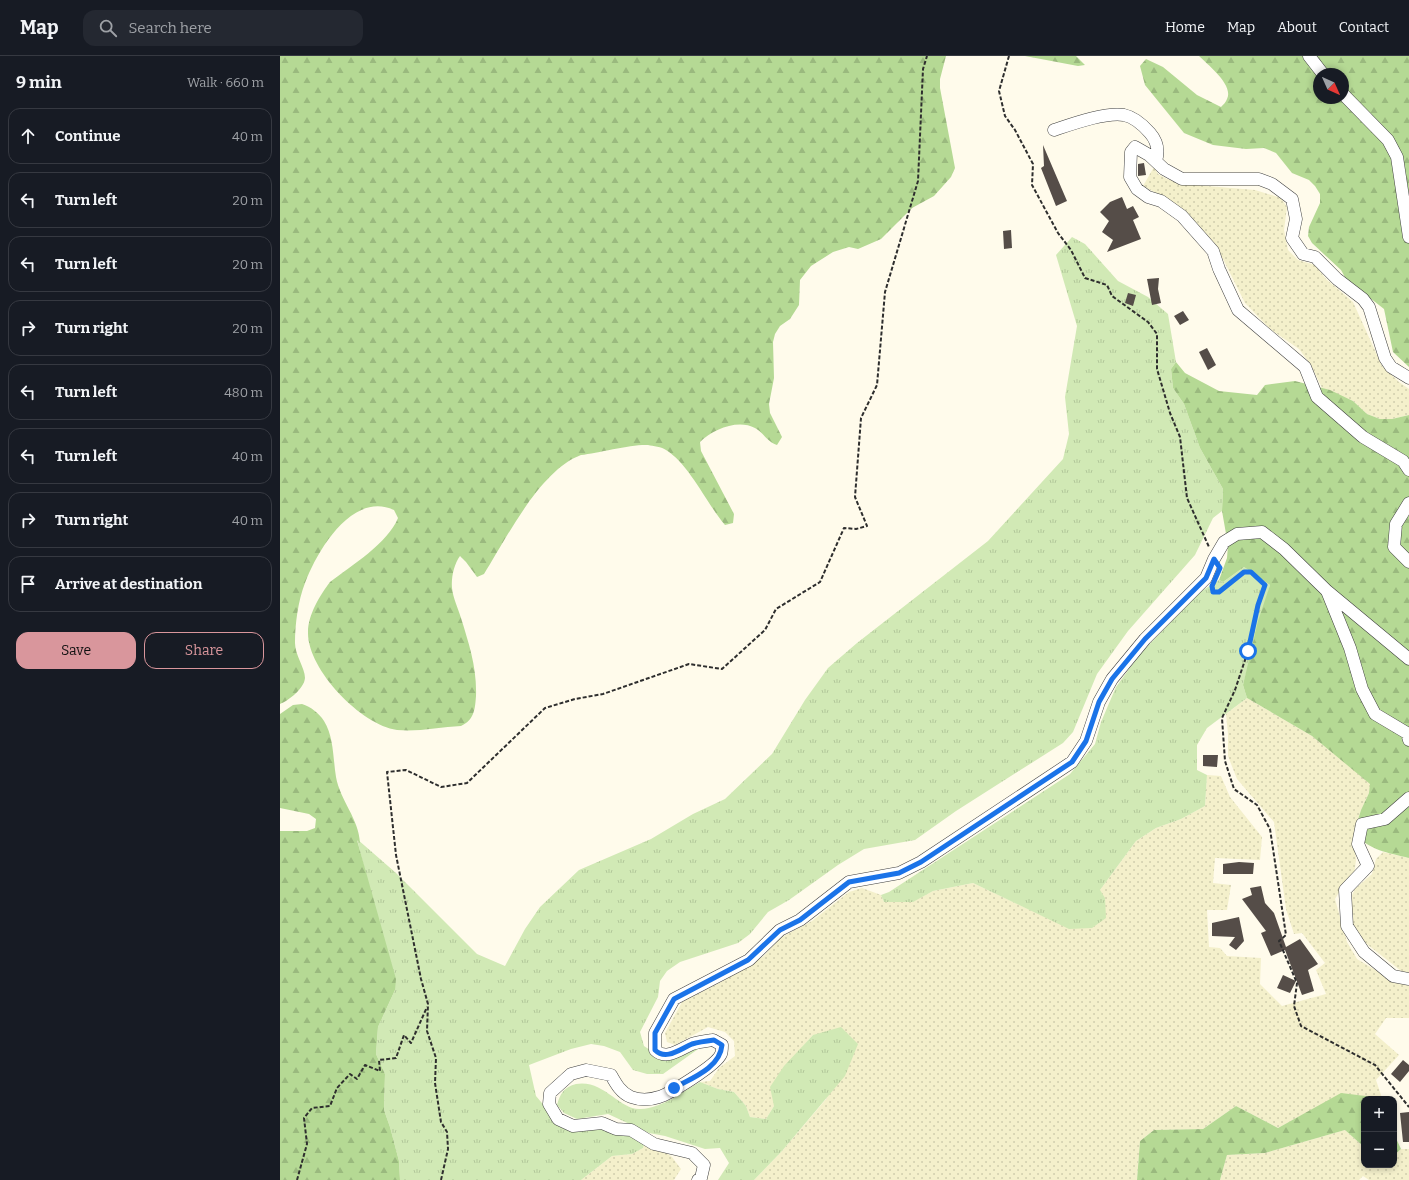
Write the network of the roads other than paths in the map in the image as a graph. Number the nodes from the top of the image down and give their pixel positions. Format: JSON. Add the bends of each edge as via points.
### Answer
{"nodes":[{"id":1,"x":1309,"y":56,"type":"edge"},
{"id":2,"x":1318,"y":68,"type":"edge"},
{"id":3,"x":1349,"y":100,"type":"edge"},
{"id":4,"x":1054,"y":130,"type":"dead end"},
{"id":5,"x":1156,"y":161,"type":"junction"},
{"id":6,"x":1409,"y":236,"type":"edge"},
{"id":7,"x":1409,"y":378,"type":"edge"},
{"id":8,"x":1409,"y":470,"type":"edge"},
{"id":9,"x":1409,"y":504,"type":"edge"},
{"id":10,"x":1409,"y":562,"type":"edge"},
{"id":11,"x":1326,"y":590,"type":"junction"},
{"id":12,"x":1409,"y":659,"type":"edge"},
{"id":13,"x":1409,"y":740,"type":"edge"},
{"id":14,"x":1409,"y":798,"type":"edge"},
{"id":15,"x":1409,"y":979,"type":"edge"},
{"id":16,"x":698,"y":1180,"type":"edge"}],
"edges":[{"from":1,"to":2,"type":"street"},
{"from":3,"to":6,"type":"street","via":[[1388,140],[1397,157]]},
{"from":4,"to":5,"type":"street","via":[[1110,115],[1124,115],[1142,125],[1151,134],[1158,154]]},
{"from":5,"to":7,"type":"street","via":[[1164,169],[1182,179],[1259,179],[1272,184],[1292,199],[1296,219],[1292,238],[1303,254],[1315,257],[1363,299],[1369,307],[1385,358],[1391,366]]},
{"from":5,"to":8,"type":"street","via":[[1136,147],[1131,152],[1130,177],[1137,189],[1148,197],[1161,201],[1182,216],[1213,251],[1238,310],[1304,367],[1317,397],[1363,437],[1403,461]]},
{"from":9,"to":10,"type":"street","via":[[1396,524],[1394,547]]},
{"from":11,"to":12,"type":"street"},
{"from":11,"to":13,"type":"street","via":[[1350,648],[1362,689],[1375,714],[1407,733]]},
{"from":11,"to":16,"type":"street","via":[[1284,549],[1262,532],[1237,534],[1224,542],[1206,578],[1145,639],[1112,679],[1099,702],[1086,741],[1072,762],[921,862],[899,873],[849,882],[800,920],[780,930],[748,960],[674,999],[655,1033],[655,1050],[659,1054],[668,1055],[693,1044],[714,1040],[722,1045],[721,1054],[714,1064],[660,1097],[646,1100],[631,1097],[619,1089],[611,1075],[586,1070],[571,1074],[550,1093],[549,1104],[558,1119],[573,1126],[602,1123],[616,1129],[631,1130],[654,1144],[692,1153],[704,1165],[701,1178]]},
{"from":14,"to":15,"type":"street","via":[[1385,820],[1362,824],[1358,844],[1368,866],[1345,890],[1344,896],[1347,926],[1364,952],[1393,976]]}]}
